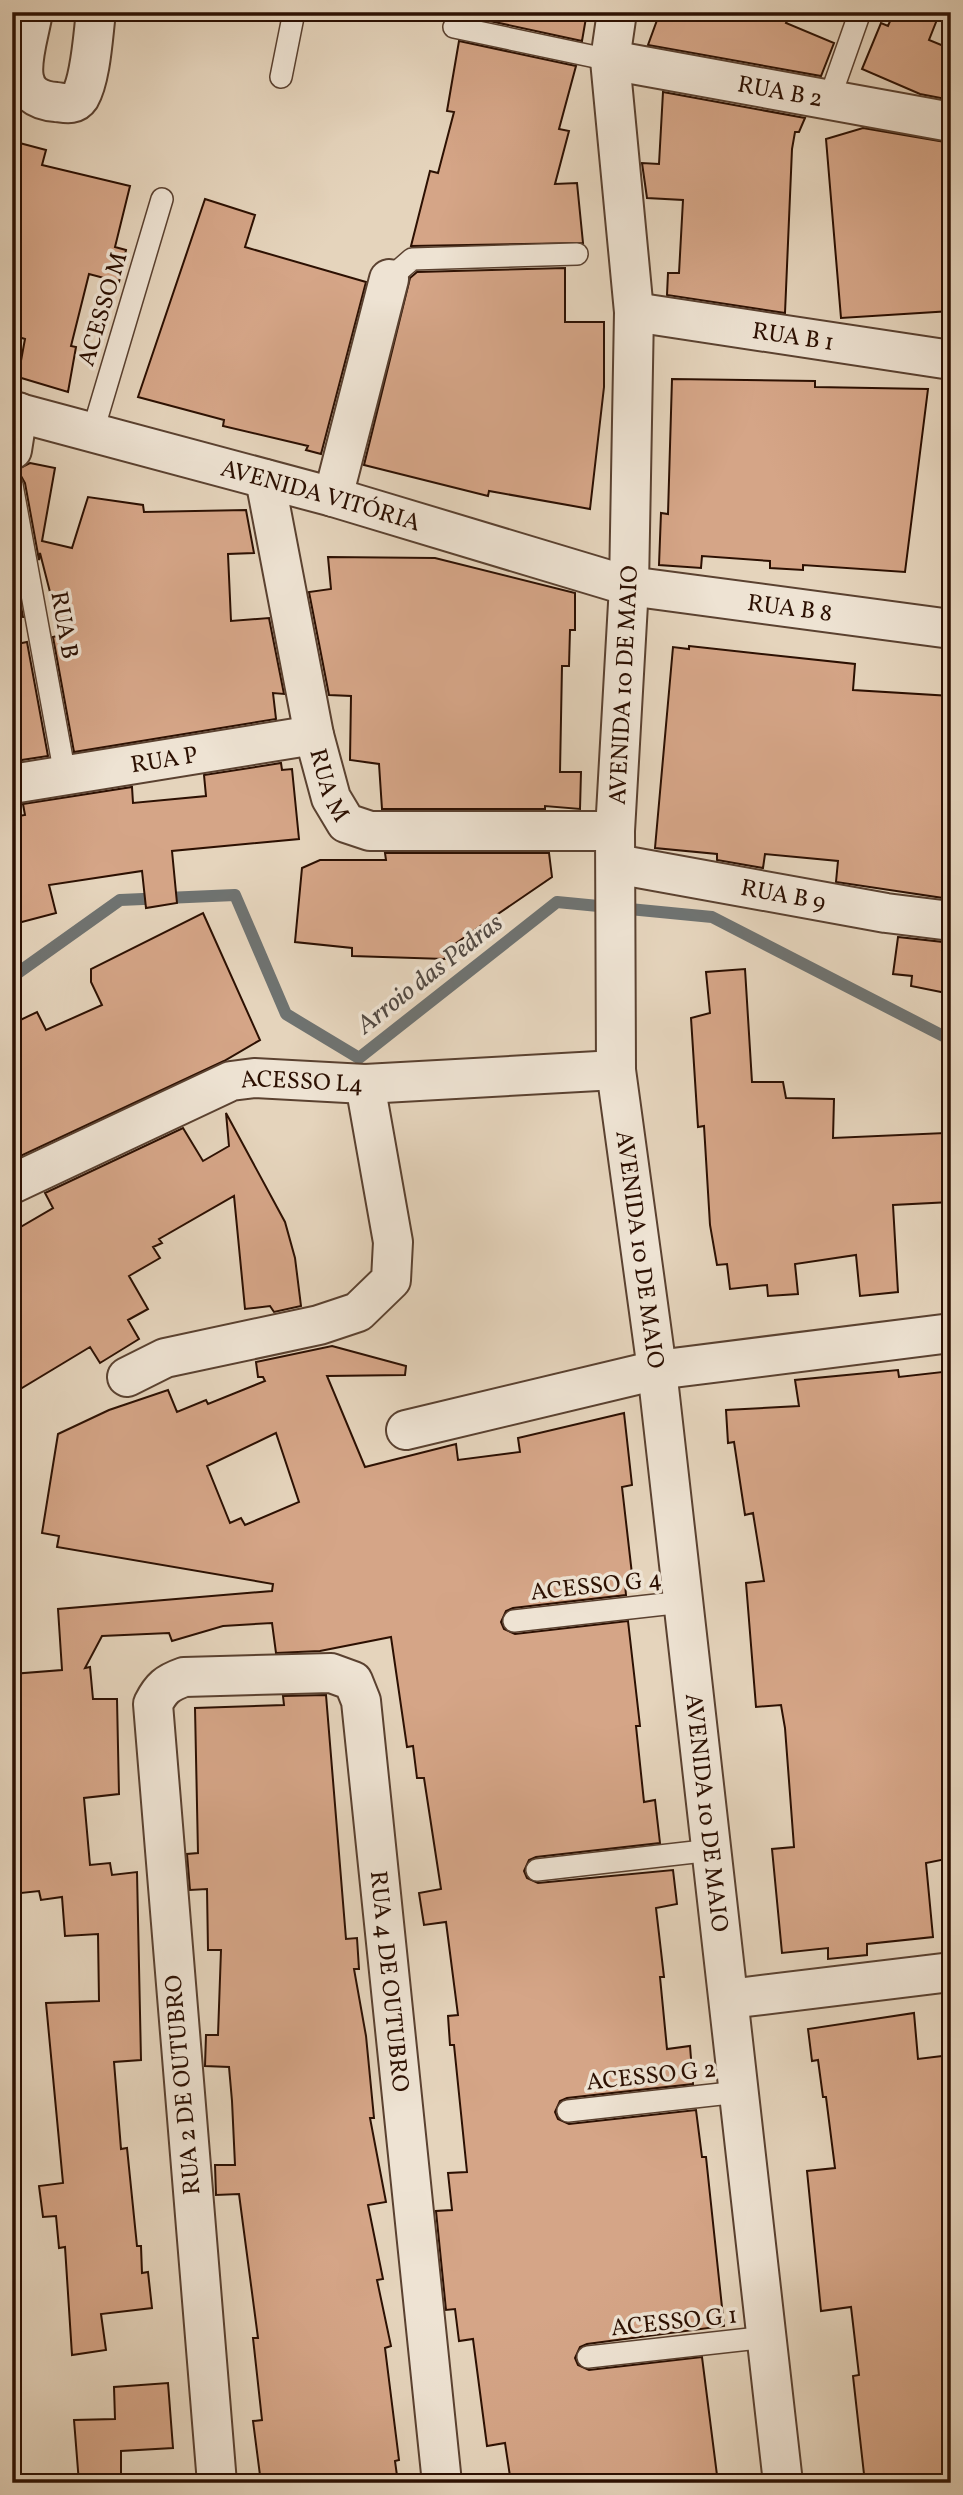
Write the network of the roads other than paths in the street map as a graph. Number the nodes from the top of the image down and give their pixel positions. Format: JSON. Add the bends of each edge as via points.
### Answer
{"nodes":[{"id":1,"x":33,"y":12,"type":"edge"},
{"id":2,"x":96,"y":12,"type":"edge"},
{"id":3,"x":294,"y":12,"type":"edge"},
{"id":4,"x":617,"y":12,"type":"edge"},
{"id":5,"x":860,"y":12,"type":"edge"},
{"id":6,"x":454,"y":27,"type":"dead end"},
{"id":7,"x":610,"y":60,"type":"junction"},
{"id":8,"x":281,"y":77,"type":"dead end"},
{"id":9,"x":829,"y":100,"type":"junction"},
{"id":10,"x":951,"y":122,"type":"edge"},
{"id":11,"x":162,"y":199,"type":"dead end"},
{"id":12,"x":577,"y":254,"type":"dead end"},
{"id":13,"x":389,"y":279,"type":"joint"},
{"id":14,"x":634,"y":312,"type":"junction"},
{"id":15,"x":951,"y":360,"type":"edge"},
{"id":16,"x":15,"y":411,"type":"edge"},
{"id":17,"x":92,"y":434,"type":"junction"},
{"id":18,"x":12,"y":450,"type":"edge"},
{"id":19,"x":265,"y":479,"type":"junction"},
{"id":20,"x":12,"y":485,"type":"edge"},
{"id":21,"x":333,"y":497,"type":"junction"},
{"id":22,"x":629,"y":586,"type":"junction"},
{"id":23,"x":951,"y":629,"type":"edge"},
{"id":24,"x":314,"y":735,"type":"junction"},
{"id":25,"x":65,"y":775,"type":"junction"},
{"id":26,"x":12,"y":784,"type":"edge"},
{"id":27,"x":616,"y":861,"type":"junction"},
{"id":28,"x":951,"y":921,"type":"edge"},
{"id":29,"x":616,"y":1070,"type":"junction"},
{"id":30,"x":365,"y":1084,"type":"junction"},
{"id":31,"x":12,"y":1184,"type":"edge"},
{"id":32,"x":951,"y":1333,"type":"edge"},
{"id":33,"x":657,"y":1370,"type":"junction"},
{"id":34,"x":127,"y":1377,"type":"dead end"},
{"id":35,"x":406,"y":1430,"type":"dead end"},
{"id":36,"x":683,"y":1602,"type":"junction"},
{"id":37,"x":514,"y":1620,"type":"dead end"},
{"id":38,"x":160,"y":1690,"type":"joint"},
{"id":39,"x":712,"y":1850,"type":"junction"},
{"id":40,"x":537,"y":1870,"type":"dead end"},
{"id":41,"x":951,"y":1972,"type":"edge"},
{"id":42,"x":729,"y":1999,"type":"junction"},
{"id":43,"x":739,"y":2092,"type":"junction"},
{"id":44,"x":568,"y":2111,"type":"dead end"},
{"id":45,"x":767,"y":2337,"type":"junction"},
{"id":46,"x":588,"y":2357,"type":"dead end"},
{"id":47,"x":217,"y":2483,"type":"edge"},
{"id":48,"x":442,"y":2483,"type":"edge"},
{"id":49,"x":783,"y":2483,"type":"edge"}],
"edges":[{"from":1,"to":2,"type":"street","via":[[22,74],[27,92],[40,101],[71,104],[84,88]]},
{"from":3,"to":8,"type":"lane"},
{"from":4,"to":7,"type":"street","name":"AVENIDA 10 DE MAIO"},
{"from":5,"to":9,"type":"lane"},
{"from":6,"to":7,"type":"lane"},
{"from":7,"to":9,"type":"street","name":"RUA B 2"},
{"from":7,"to":14,"type":"street","name":"AVENIDA 10 DE MAIO"},
{"from":9,"to":10,"type":"street","name":"RUA B 2"},
{"from":11,"to":17,"type":"lane","name":"ACESSO M"},
{"from":12,"to":13,"type":"lane","via":[[412,259]]},
{"from":13,"to":21,"type":"street"},
{"from":14,"to":15,"type":"street","name":"RUA B 1"},
{"from":14,"to":22,"type":"street","name":"AVENIDA 10 DE MAIO"},
{"from":16,"to":17,"type":"street","name":"AVENIDA VITÓRIA"},
{"from":16,"to":18,"type":"street"},
{"from":17,"to":19,"type":"street","name":"AVENIDA VITÓRIA"},
{"from":19,"to":21,"type":"street","name":"AVENIDA VITÓRIA"},
{"from":19,"to":24,"type":"street","name":"RUA M"},
{"from":20,"to":25,"type":"lane","name":"RUA B"},
{"from":21,"to":22,"type":"street","name":"AVENIDA VITÓRIA"},
{"from":22,"to":23,"type":"street","name":"RUA B 8"},
{"from":22,"to":27,"type":"street","name":"AVENIDA 10 DE MAIO"},
{"from":24,"to":25,"type":"street","name":"RUA P"},
{"from":24,"to":27,"type":"street","name":"RUA M","via":[[335,806],[346,823],[356,828]]},
{"from":25,"to":26,"type":"street","name":"RUA P"},
{"from":27,"to":28,"type":"street","name":"RUA B 9","via":[[886,914]]},
{"from":27,"to":29,"type":"street","name":"AVENIDA 10 DE MAIO"},
{"from":29,"to":30,"type":"street","name":"ACESSO L4"},
{"from":29,"to":33,"type":"street","name":"AVENIDA 10 DE MAIO"},
{"from":30,"to":31,"type":"street","name":"ACESSO L4","via":[[254,1078],[230,1081]]},
{"from":30,"to":34,"type":"street","via":[[393,1242],[391,1280],[358,1312],[319,1325],[166,1358]]},
{"from":32,"to":33,"type":"street"},
{"from":33,"to":35,"type":"street"},
{"from":33,"to":36,"type":"street","name":"AVENIDA 10 DE MAIO"},
{"from":36,"to":37,"type":"lane","name":"ACESSO G 4"},
{"from":36,"to":39,"type":"street","name":"AVENIDA 10 DE MAIO"},
{"from":38,"to":47,"type":"street","name":"RUA 2 DE OUTUBRO","via":[[153,1704],[152,1725]]},
{"from":38,"to":48,"type":"street","name":"RUA 4 DE OUTUBRO","via":[[184,1677],[331,1673],[344,1675],[358,1687]]},
{"from":39,"to":40,"type":"lane"},
{"from":39,"to":42,"type":"street","name":"AVENIDA 10 DE MAIO"},
{"from":41,"to":42,"type":"street"},
{"from":42,"to":43,"type":"street","name":"AVENIDA 10 DE MAIO"},
{"from":43,"to":44,"type":"lane","name":"ACESSO G 2"},
{"from":43,"to":45,"type":"street","name":"AVENIDA 10 DE MAIO"},
{"from":45,"to":46,"type":"lane","name":"ACESSO G 1"},
{"from":45,"to":49,"type":"street","name":"AVENIDA 10 DE MAIO"}]}
